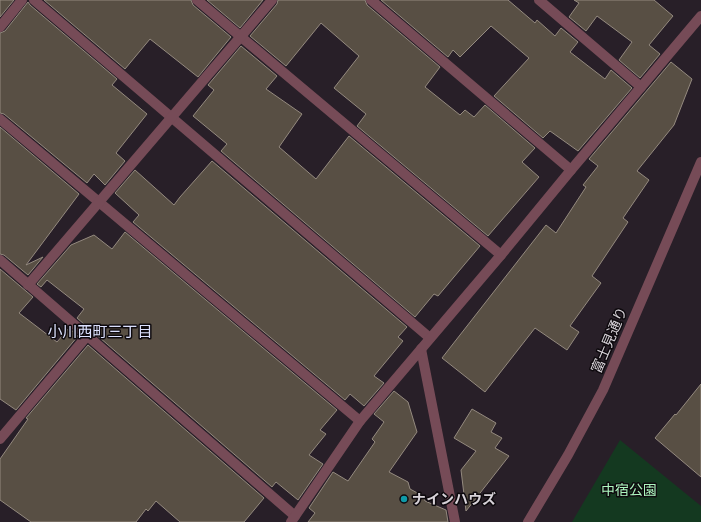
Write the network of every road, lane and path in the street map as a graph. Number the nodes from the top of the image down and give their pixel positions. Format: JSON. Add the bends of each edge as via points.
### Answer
{"nodes":[{"id":1,"x":22,"y":0,"type":"edge"},
{"id":2,"x":34,"y":0,"type":"edge"},
{"id":3,"x":197,"y":0,"type":"edge"},
{"id":4,"x":272,"y":0,"type":"edge"},
{"id":5,"x":372,"y":0,"type":"edge"},
{"id":6,"x":539,"y":0,"type":"edge"},
{"id":7,"x":701,"y":16,"type":"edge"},
{"id":8,"x":0,"y":26,"type":"edge"},
{"id":9,"x":241,"y":37,"type":"junction"},
{"id":10,"x":641,"y":87,"type":"junction"},
{"id":11,"x":172,"y":117,"type":"junction"},
{"id":12,"x":0,"y":119,"type":"edge"},
{"id":13,"x":701,"y":162,"type":"edge"},
{"id":14,"x":571,"y":170,"type":"junction"},
{"id":15,"x":99,"y":202,"type":"junction"},
{"id":16,"x":501,"y":255,"type":"junction"},
{"id":17,"x":1,"y":263,"type":"edge"},
{"id":18,"x":28,"y":285,"type":"junction"},
{"id":19,"x":88,"y":336,"type":"junction"},
{"id":20,"x":430,"y":338,"type":"junction"},
{"id":21,"x":421,"y":349,"type":"junction"},
{"id":22,"x":360,"y":422,"type":"junction"},
{"id":23,"x":0,"y":439,"type":"edge"},
{"id":24,"x":293,"y":519,"type":"edge"},
{"id":25,"x":455,"y":522,"type":"edge"},
{"id":26,"x":528,"y":522,"type":"edge"}],
"edges":[{"from":1,"to":8,"type":"street"},
{"from":2,"to":11,"type":"street"},
{"from":3,"to":9,"type":"street"},
{"from":4,"to":9,"type":"street"},
{"from":5,"to":14,"type":"street"},
{"from":6,"to":10,"type":"street"},
{"from":7,"to":10,"type":"street"},
{"from":9,"to":11,"type":"street"},
{"from":9,"to":16,"type":"street"},
{"from":10,"to":14,"type":"street"},
{"from":11,"to":15,"type":"street"},
{"from":11,"to":20,"type":"street"},
{"from":12,"to":15,"type":"street"},
{"from":13,"to":26,"type":"street","name":"富士見通り","via":[[603,390]]},
{"from":14,"to":16,"type":"street"},
{"from":15,"to":18,"type":"street"},
{"from":15,"to":22,"type":"street"},
{"from":16,"to":20,"type":"street"},
{"from":17,"to":18,"type":"street"},
{"from":18,"to":19,"type":"street"},
{"from":19,"to":23,"type":"street"},
{"from":19,"to":24,"type":"street"},
{"from":20,"to":21,"type":"street"},
{"from":21,"to":22,"type":"street"},
{"from":21,"to":25,"type":"street"},
{"from":22,"to":24,"type":"street"}]}
